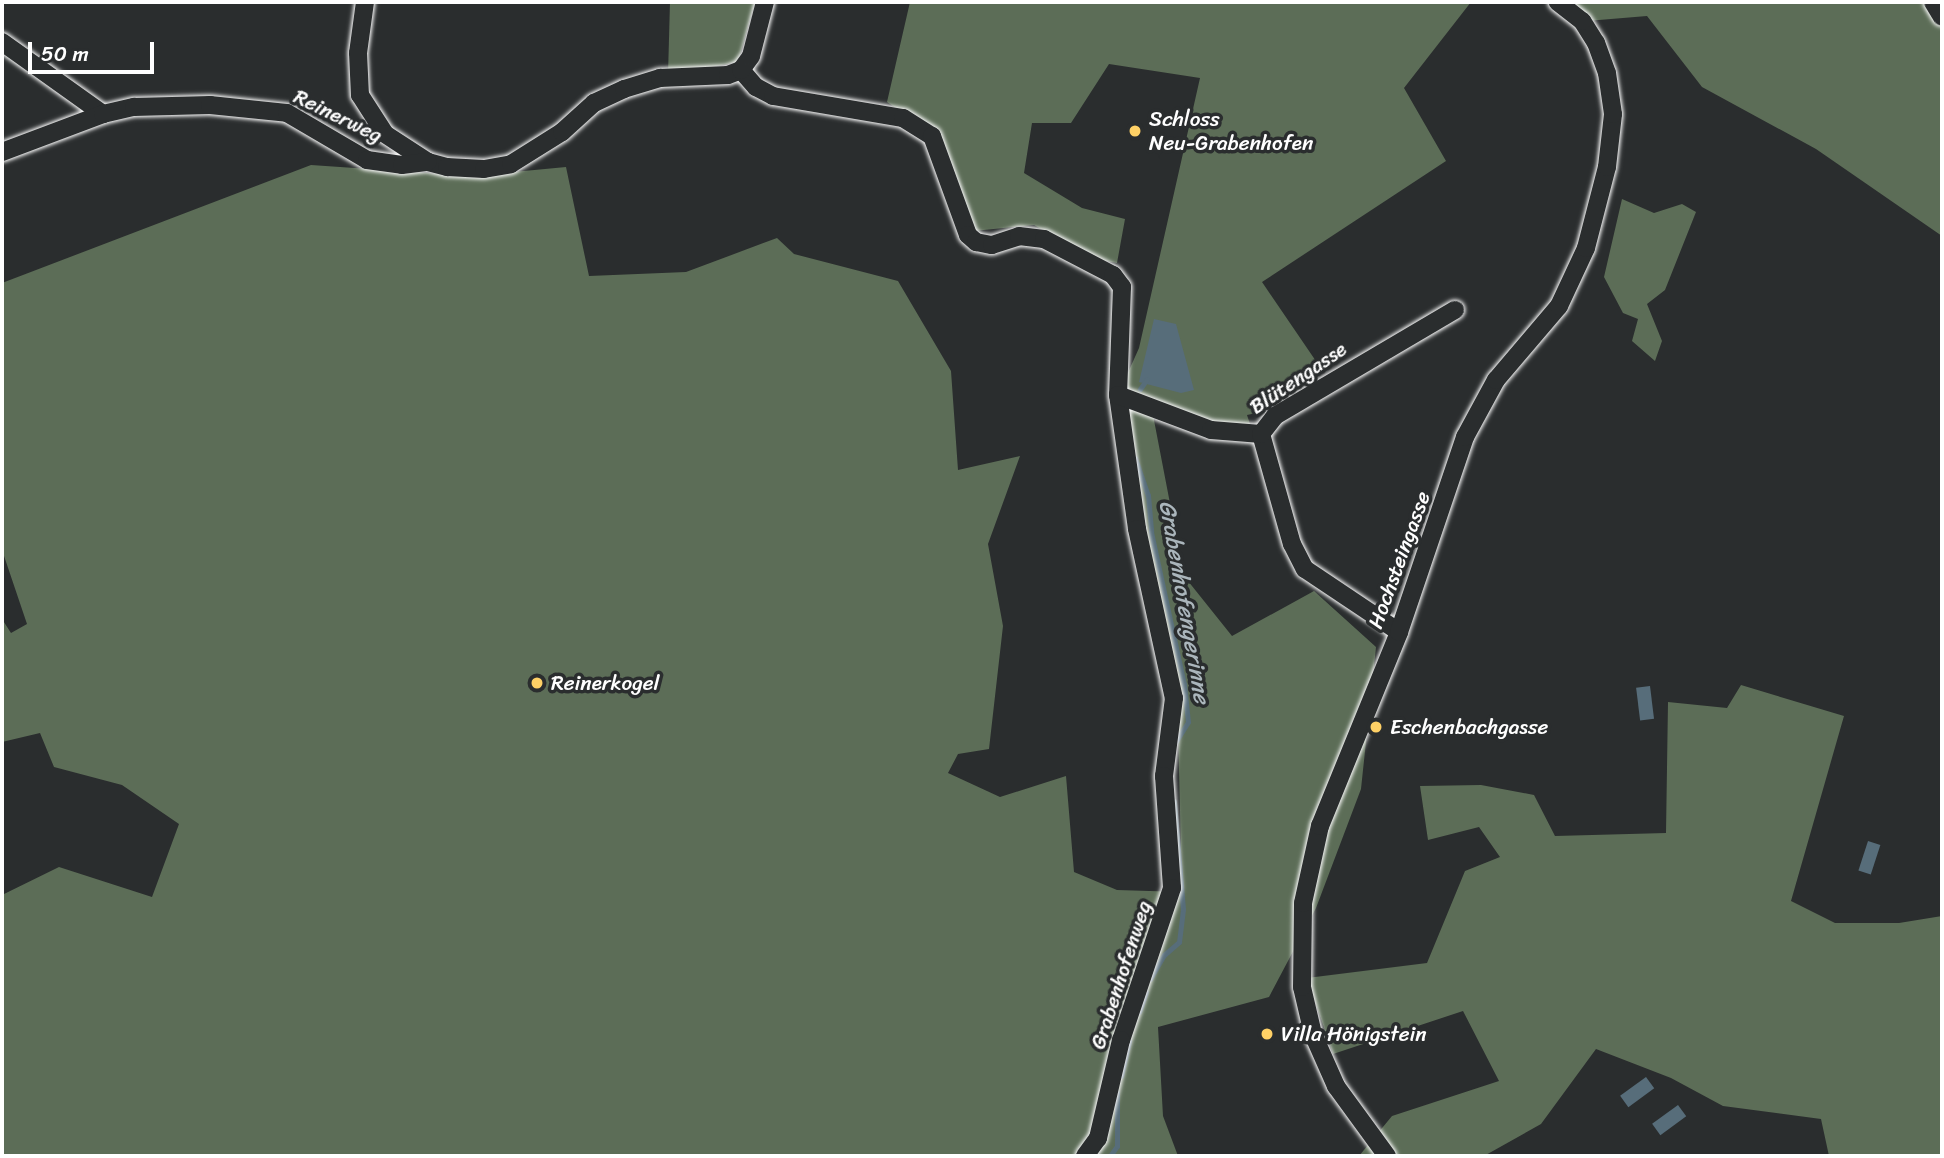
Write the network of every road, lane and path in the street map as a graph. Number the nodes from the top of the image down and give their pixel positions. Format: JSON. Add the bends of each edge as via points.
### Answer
{"nodes":[{"id":1,"x":365,"y":2,"type":"edge"},
{"id":2,"x":765,"y":2,"type":"edge"},
{"id":3,"x":1558,"y":2,"type":"edge"},
{"id":4,"x":1933,"y":2,"type":"edge"},
{"id":5,"x":1942,"y":17,"type":"edge"},
{"id":6,"x":2,"y":42,"type":"edge"},
{"id":7,"x":741,"y":70,"type":"junction"},
{"id":8,"x":103,"y":114,"type":"junction"},
{"id":9,"x":2,"y":152,"type":"edge"},
{"id":10,"x":428,"y":162,"type":"junction"},
{"id":11,"x":1455,"y":310,"type":"dead end"},
{"id":12,"x":1118,"y":395,"type":"junction"},
{"id":13,"x":1261,"y":433,"type":"junction"},
{"id":14,"x":1398,"y":632,"type":"junction"},
{"id":15,"x":1085,"y":1156,"type":"edge"},
{"id":16,"x":1387,"y":1156,"type":"edge"}],
"edges":[{"from":1,"to":10,"type":"street","via":[[358,53],[360,95],[385,134]]},
{"from":2,"to":7,"type":"street","via":[[751,56]]},
{"from":3,"to":14,"type":"street","name":"Hochsteingasse","via":[[1582,21],[1607,73],[1613,114],[1607,167],[1575,279],[1559,306],[1496,380],[1465,437]]},
{"from":4,"to":5,"type":"street"},
{"from":6,"to":8,"type":"street"},
{"from":7,"to":10,"type":"street","name":"Reinerweg","via":[[728,75],[660,78],[624,89],[594,103],[562,132],[511,164],[484,169]]},
{"from":7,"to":12,"type":"street","name":"Grabenhofenweg","via":[[773,96],[903,118],[932,136],[968,235],[976,242],[992,245],[1019,236],[1044,239],[1113,275],[1122,287],[1124,305]]},
{"from":8,"to":9,"type":"street","name":"Reinerweg"},
{"from":8,"to":10,"type":"street","name":"Reinerweg","via":[[134,107],[210,105],[287,113],[368,160],[402,165]]},
{"from":11,"to":13,"type":"street","name":"Blütengasse","via":[[1308,395],[1275,416]]},
{"from":12,"to":13,"type":"street","name":"Blütengasse","via":[[1211,430]]},
{"from":12,"to":15,"type":"street","name":"Grabenhofenweg","via":[[1137,529],[1174,698],[1164,776],[1172,888],[1121,1040],[1098,1138]]},
{"from":13,"to":14,"type":"street","via":[[1292,544],[1305,569]]},
{"from":14,"to":16,"type":"street","name":"Hochsteingasse","via":[[1320,826],[1310,859],[1300,944],[1306,1010],[1322,1058],[1336,1086]]}]}
